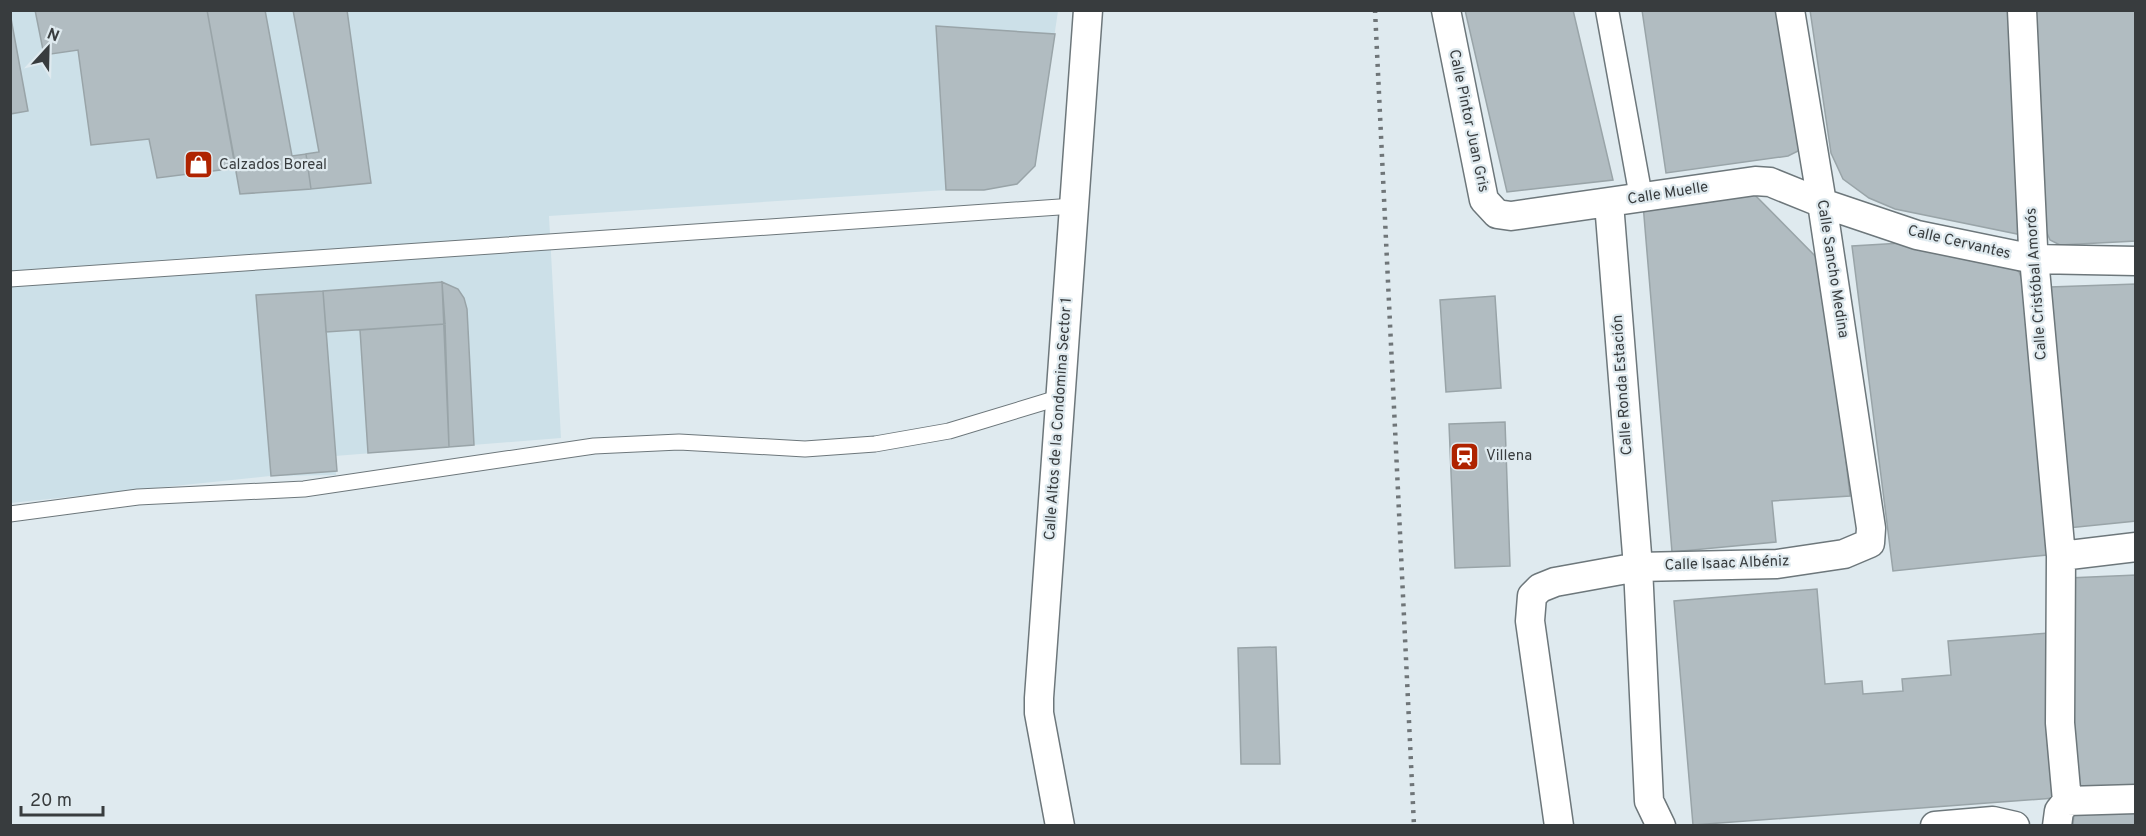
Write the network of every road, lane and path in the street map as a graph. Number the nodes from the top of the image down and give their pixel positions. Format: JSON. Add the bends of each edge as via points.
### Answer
{"nodes":[{"id":1,"x":1088,"y":10,"type":"edge"},
{"id":2,"x":1446,"y":10,"type":"edge"},
{"id":3,"x":1607,"y":10,"type":"edge"},
{"id":4,"x":1790,"y":10,"type":"edge"},
{"id":5,"x":2022,"y":10,"type":"edge"},
{"id":6,"x":1641,"y":197,"type":"junction"},
{"id":7,"x":1609,"y":202,"type":"junction"},
{"id":8,"x":1822,"y":203,"type":"junction"},
{"id":9,"x":1074,"y":206,"type":"junction"},
{"id":10,"x":1511,"y":216,"type":"joint"},
{"id":11,"x":2034,"y":259,"type":"junction"},
{"id":12,"x":2136,"y":261,"type":"edge"},
{"id":13,"x":10,"y":279,"type":"edge"},
{"id":14,"x":1061,"y":397,"type":"junction"},
{"id":15,"x":10,"y":514,"type":"edge"},
{"id":16,"x":1871,"y":528,"type":"joint"},
{"id":17,"x":2136,"y":547,"type":"edge"},
{"id":18,"x":2061,"y":556,"type":"junction"},
{"id":19,"x":1638,"y":567,"type":"junction"},
{"id":20,"x":2136,"y":799,"type":"edge"},
{"id":21,"x":2062,"y":813,"type":"edge"},
{"id":22,"x":1060,"y":825,"type":"edge"},
{"id":23,"x":1559,"y":825,"type":"edge"},
{"id":24,"x":1661,"y":825,"type":"edge"},
{"id":25,"x":1935,"y":825,"type":"edge"},
{"id":26,"x":2015,"y":825,"type":"edge"}],
"edges":[{"from":1,"to":9,"type":"street","name":"Calle Altos de la Condomina Sector 1"},
{"from":2,"to":10,"type":"street","name":"Calle Pintor Juan Gris","via":[[1484,200],[1497,214]]},
{"from":3,"to":6,"type":"street"},
{"from":4,"to":8,"type":"street","name":"Calle Sancho Medina"},
{"from":5,"to":11,"type":"street","name":"Calle Cristóbal Amorós"},
{"from":6,"to":7,"type":"street","name":"Calle Muelle"},
{"from":6,"to":8,"type":"street","name":"Calle Muelle","via":[[1755,181],[1770,182]]},
{"from":7,"to":10,"type":"street","name":"Calle Muelle"},
{"from":7,"to":19,"type":"street","name":"Calle Ronda Estación"},
{"from":8,"to":11,"type":"street","name":"Calle Cervantes","via":[[1917,235]]},
{"from":8,"to":16,"type":"street","name":"Calle Sancho Medina"},
{"from":9,"to":13,"type":"lane"},
{"from":9,"to":14,"type":"street","name":"Calle Altos de la Condomina Sector 1"},
{"from":11,"to":12,"type":"street","name":"Calle Cervantes"},
{"from":11,"to":18,"type":"street","name":"Calle Cristóbal Amorós"},
{"from":14,"to":15,"type":"lane","via":[[949,430],[874,444],[805,449],[679,442],[594,447],[304,489],[138,497]]},
{"from":14,"to":22,"type":"street","name":"Calle Altos de la Condomina Sector 1","via":[[1039,698]]},
{"from":16,"to":19,"type":"street","name":"Calle Isaac Albéniz","via":[[1870,543],[1844,554],[1777,564]]},
{"from":17,"to":18,"type":"street"},
{"from":18,"to":21,"type":"street","name":"Calle Cristóbal Amorós"},
{"from":19,"to":23,"type":"street","via":[[1555,582],[1532,596],[1530,621]]},
{"from":19,"to":24,"type":"street","name":"Calle Ronda Estación","via":[[1649,801]]},
{"from":20,"to":21,"type":"street"},
{"from":25,"to":26,"type":"street","via":[[1993,821]]}]}
